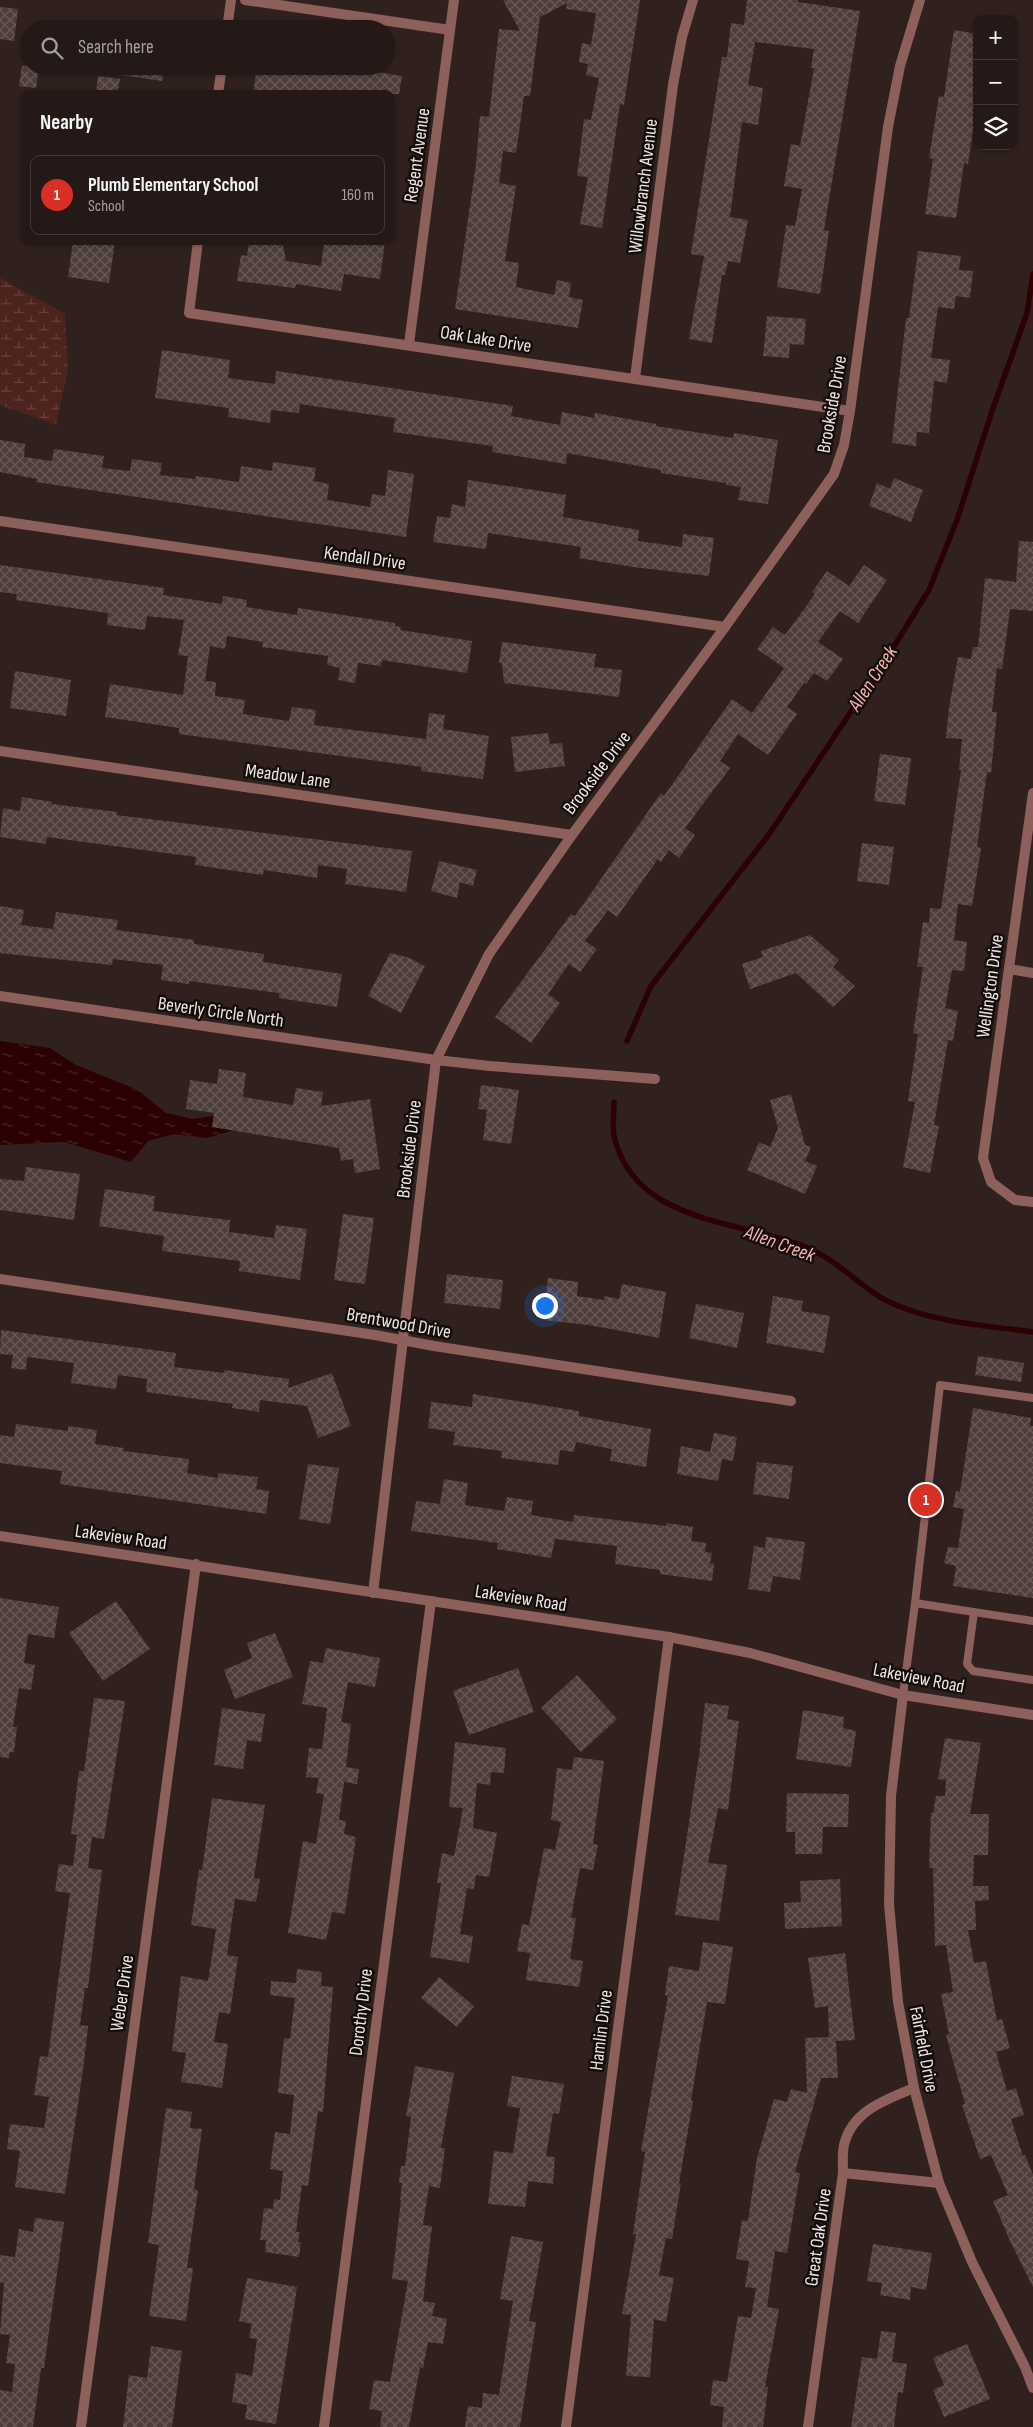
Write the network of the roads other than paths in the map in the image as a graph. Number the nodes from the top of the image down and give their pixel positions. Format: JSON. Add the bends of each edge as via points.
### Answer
{"nodes":[{"id":1,"x":231,"y":0,"type":"edge"},
{"id":2,"x":245,"y":0,"type":"edge"},
{"id":3,"x":454,"y":0,"type":"edge"},
{"id":4,"x":693,"y":0,"type":"edge"},
{"id":5,"x":920,"y":0,"type":"edge"},
{"id":6,"x":228,"y":20,"type":"edge"},
{"id":7,"x":382,"y":20,"type":"edge"},
{"id":8,"x":395,"y":22,"type":"edge"},
{"id":9,"x":450,"y":30,"type":"junction"},
{"id":10,"x":221,"y":75,"type":"edge"},
{"id":11,"x":219,"y":90,"type":"edge"},
{"id":12,"x":198,"y":245,"type":"edge"},
{"id":13,"x":409,"y":344,"type":"junction"},
{"id":14,"x":635,"y":378,"type":"junction"},
{"id":15,"x":850,"y":411,"type":"junction"},
{"id":16,"x":0,"y":520,"type":"edge"},
{"id":17,"x":725,"y":627,"type":"junction"},
{"id":18,"x":0,"y":751,"type":"edge"},
{"id":19,"x":1033,"y":793,"type":"edge"},
{"id":20,"x":572,"y":835,"type":"junction"},
{"id":21,"x":1010,"y":969,"type":"junction"},
{"id":22,"x":1033,"y":973,"type":"edge"},
{"id":23,"x":0,"y":996,"type":"edge"},
{"id":24,"x":436,"y":1060,"type":"junction"},
{"id":25,"x":655,"y":1080,"type":"dead end"},
{"id":26,"x":1033,"y":1202,"type":"edge"},
{"id":27,"x":0,"y":1279,"type":"edge"},
{"id":28,"x":404,"y":1341,"type":"junction"},
{"id":29,"x":1033,"y":1398,"type":"edge"},
{"id":30,"x":791,"y":1401,"type":"dead end"},
{"id":31,"x":0,"y":1536,"type":"edge"},
{"id":32,"x":196,"y":1564,"type":"junction"},
{"id":33,"x":373,"y":1593,"type":"junction"},
{"id":34,"x":431,"y":1601,"type":"junction"},
{"id":35,"x":915,"y":1603,"type":"junction"},
{"id":36,"x":974,"y":1612,"type":"junction"},
{"id":37,"x":1033,"y":1620,"type":"edge"},
{"id":38,"x":669,"y":1637,"type":"junction"},
{"id":39,"x":1033,"y":1680,"type":"edge"},
{"id":40,"x":903,"y":1695,"type":"junction"},
{"id":41,"x":1033,"y":1715,"type":"edge"},
{"id":42,"x":914,"y":2088,"type":"junction"},
{"id":43,"x":843,"y":2173,"type":"junction"},
{"id":44,"x":939,"y":2183,"type":"junction"},
{"id":45,"x":1033,"y":2388,"type":"edge"},
{"id":46,"x":81,"y":2427,"type":"edge"},
{"id":47,"x":324,"y":2427,"type":"edge"},
{"id":48,"x":566,"y":2427,"type":"edge"},
{"id":49,"x":808,"y":2427,"type":"edge"}],
"edges":[{"from":1,"to":6,"type":"street"},
{"from":2,"to":7,"type":"street"},
{"from":3,"to":9,"type":"street","name":"Regent Avenue"},
{"from":4,"to":14,"type":"street","name":"Willowbranch Avenue","via":[[673,85]]},
{"from":5,"to":15,"type":"street","name":"Brookside Drive","via":[[900,66],[888,127]]},
{"from":8,"to":9,"type":"street"},
{"from":9,"to":13,"type":"street","name":"Regent Avenue"},
{"from":10,"to":11,"type":"street"},
{"from":12,"to":13,"type":"street","name":"Oak Lake Drive","via":[[189,313]]},
{"from":13,"to":14,"type":"street","name":"Oak Lake Drive"},
{"from":14,"to":15,"type":"street","name":"Oak Lake Drive"},
{"from":15,"to":17,"type":"street","name":"Brookside Drive","via":[[844,445],[834,474]]},
{"from":16,"to":17,"type":"street","name":"Kendall Drive"},
{"from":17,"to":20,"type":"street","name":"Brookside Drive"},
{"from":18,"to":20,"type":"street","name":"Meadow Lane"},
{"from":19,"to":21,"type":"street","name":"Wellington Drive"},
{"from":20,"to":24,"type":"street","name":"Brookside Drive","via":[[489,954]]},
{"from":21,"to":22,"type":"street"},
{"from":21,"to":26,"type":"street","name":"Wellington Drive","via":[[983,1158],[991,1182],[1015,1200]]},
{"from":23,"to":24,"type":"street","name":"Beverly Circle North"},
{"from":24,"to":25,"type":"street","name":"Beverly Circle North"},
{"from":24,"to":28,"type":"street","name":"Brookside Drive"},
{"from":27,"to":28,"type":"street","name":"Brentwood Drive"},
{"from":28,"to":30,"type":"street","name":"Brentwood Drive"},
{"from":28,"to":33,"type":"street","name":"Brookside Drive"},
{"from":29,"to":35,"type":"lane","via":[[940,1386]]},
{"from":31,"to":32,"type":"street","name":"Lakeview Road"},
{"from":32,"to":33,"type":"street","name":"Lakeview Road"},
{"from":32,"to":46,"type":"street","name":"Weber Drive"},
{"from":33,"to":34,"type":"street","name":"Lakeview Road"},
{"from":34,"to":38,"type":"street","name":"Lakeview Road"},
{"from":34,"to":47,"type":"street","name":"Dorothy Drive"},
{"from":35,"to":36,"type":"lane"},
{"from":35,"to":40,"type":"lane"},
{"from":36,"to":37,"type":"lane"},
{"from":36,"to":39,"type":"lane","via":[[967,1664],[973,1671]]},
{"from":38,"to":40,"type":"street","name":"Lakeview Road","via":[[750,1653]]},
{"from":38,"to":48,"type":"street","name":"Hamlin Drive"},
{"from":40,"to":41,"type":"street","name":"Lakeview Road"},
{"from":40,"to":42,"type":"street","name":"Fairfield Drive","via":[[891,1796],[888,1904],[898,2002]]},
{"from":42,"to":43,"type":"street","name":"Great Oak Drive","via":[[878,2103],[858,2118],[844,2145]]},
{"from":42,"to":44,"type":"street","name":"Fairfield Drive"},
{"from":43,"to":44,"type":"street"},
{"from":43,"to":49,"type":"street","name":"Great Oak Drive"},
{"from":44,"to":45,"type":"street","name":"Fairfield Drive","via":[[972,2262]]}]}
